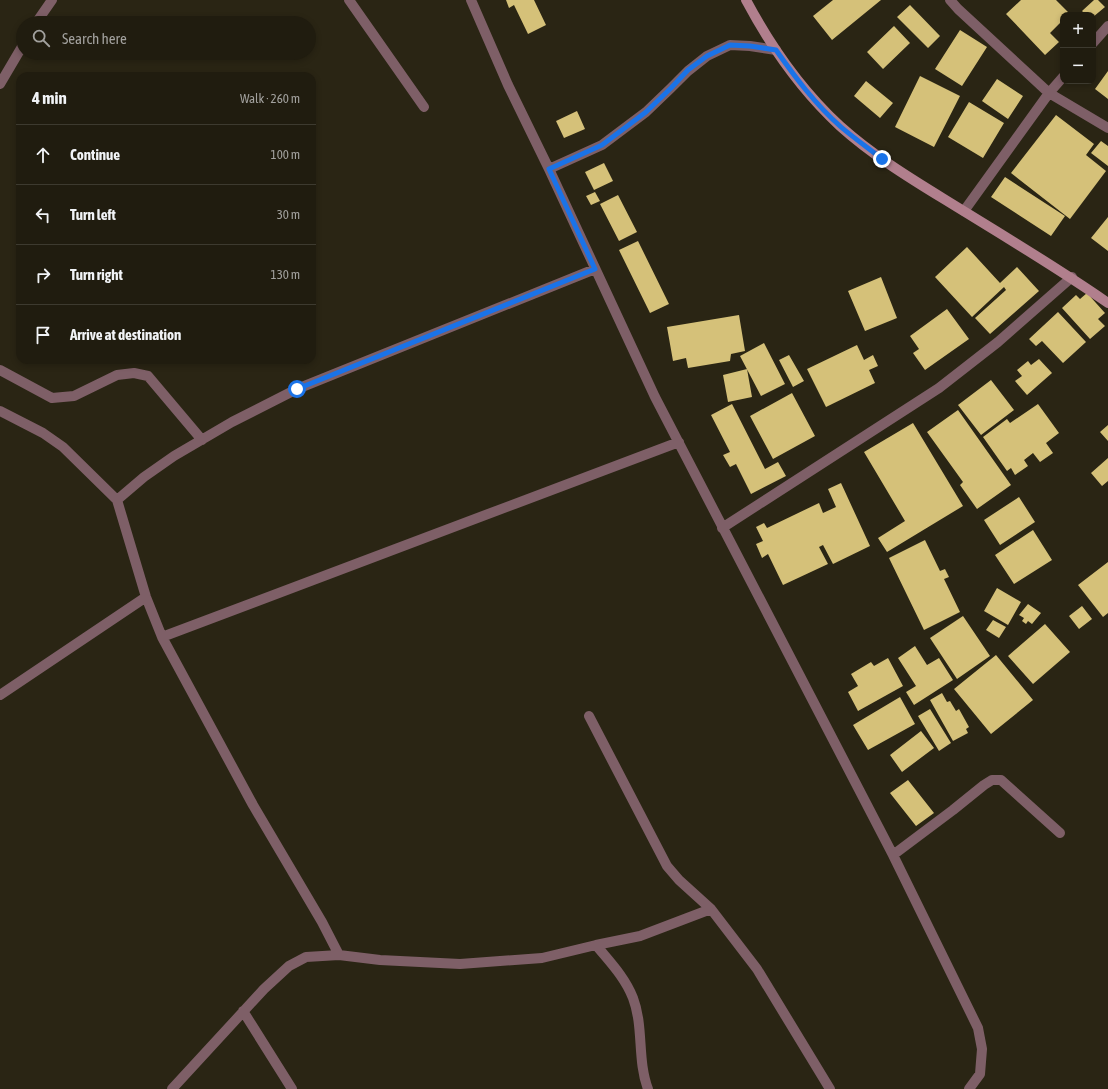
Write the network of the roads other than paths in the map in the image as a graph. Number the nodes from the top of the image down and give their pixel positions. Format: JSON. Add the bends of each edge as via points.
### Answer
{"nodes":[{"id":1,"x":52,"y":0,"type":"edge"},
{"id":2,"x":349,"y":0,"type":"edge"},
{"id":3,"x":471,"y":0,"type":"edge"},
{"id":4,"x":746,"y":0,"type":"edge"},
{"id":5,"x":950,"y":0,"type":"edge"},
{"id":6,"x":41,"y":16,"type":"edge"},
{"id":7,"x":1108,"y":26,"type":"edge"},
{"id":8,"x":1096,"y":40,"type":"edge"},
{"id":9,"x":776,"y":50,"type":"junction"},
{"id":10,"x":16,"y":57,"type":"edge"},
{"id":11,"x":1060,"y":80,"type":"edge"},
{"id":12,"x":0,"y":84,"type":"edge"},
{"id":13,"x":1049,"y":93,"type":"junction"},
{"id":14,"x":424,"y":107,"type":"dead end"},
{"id":15,"x":1108,"y":128,"type":"edge"},
{"id":16,"x":549,"y":169,"type":"junction"},
{"id":17,"x":964,"y":211,"type":"junction"},
{"id":18,"x":595,"y":269,"type":"junction"},
{"id":19,"x":1072,"y":277,"type":"junction"},
{"id":20,"x":1108,"y":303,"type":"edge"},
{"id":21,"x":0,"y":370,"type":"edge"},
{"id":22,"x":0,"y":411,"type":"edge"},
{"id":23,"x":202,"y":440,"type":"junction"},
{"id":24,"x":679,"y":442,"type":"junction"},
{"id":25,"x":117,"y":500,"type":"junction"},
{"id":26,"x":722,"y":528,"type":"junction"},
{"id":27,"x":146,"y":597,"type":"junction"},
{"id":28,"x":162,"y":637,"type":"junction"},
{"id":29,"x":0,"y":695,"type":"edge"},
{"id":30,"x":589,"y":716,"type":"dead end"},
{"id":31,"x":1060,"y":833,"type":"dead end"},
{"id":32,"x":893,"y":855,"type":"junction"},
{"id":33,"x":711,"y":909,"type":"junction"},
{"id":34,"x":596,"y":945,"type":"junction"},
{"id":35,"x":339,"y":955,"type":"junction"},
{"id":36,"x":243,"y":1011,"type":"junction"},
{"id":37,"x":172,"y":1089,"type":"edge"},
{"id":38,"x":292,"y":1089,"type":"edge"},
{"id":39,"x":648,"y":1089,"type":"edge"},
{"id":40,"x":830,"y":1089,"type":"edge"},
{"id":41,"x":969,"y":1089,"type":"edge"}],
"edges":[{"from":1,"to":6,"type":"street"},
{"from":2,"to":14,"type":"street"},
{"from":3,"to":16,"type":"street","via":[[508,85]]},
{"from":4,"to":9,"type":"street"},
{"from":5,"to":13,"type":"street"},
{"from":7,"to":8,"type":"street"},
{"from":9,"to":16,"type":"street","via":[[730,45],[707,56],[688,70],[646,112],[602,145]]},
{"from":9,"to":17,"type":"street","via":[[817,103],[841,126],[882,159]]},
{"from":10,"to":12,"type":"street"},
{"from":11,"to":13,"type":"street"},
{"from":13,"to":15,"type":"street"},
{"from":13,"to":17,"type":"street"},
{"from":16,"to":18,"type":"street"},
{"from":17,"to":19,"type":"street"},
{"from":18,"to":23,"type":"street","via":[[297,389]]},
{"from":18,"to":24,"type":"street"},
{"from":19,"to":20,"type":"street"},
{"from":19,"to":26,"type":"street","via":[[998,342],[939,388]]},
{"from":21,"to":23,"type":"street","via":[[52,398],[74,396],[117,375],[134,373],[148,376]]},
{"from":22,"to":25,"type":"street","via":[[43,433],[63,447]]},
{"from":23,"to":25,"type":"street","via":[[144,477]]},
{"from":24,"to":26,"type":"street"},
{"from":24,"to":28,"type":"street"},
{"from":25,"to":27,"type":"street"},
{"from":26,"to":32,"type":"street"},
{"from":27,"to":28,"type":"street"},
{"from":27,"to":29,"type":"street"},
{"from":28,"to":35,"type":"street","via":[[253,805]]},
{"from":30,"to":33,"type":"street","via":[[667,866]]},
{"from":31,"to":32,"type":"street","via":[[1001,780],[992,780]]},
{"from":32,"to":41,"type":"street","via":[[978,1028],[982,1049],[980,1074]]},
{"from":33,"to":34,"type":"street","via":[[640,936]]},
{"from":33,"to":40,"type":"street","via":[[757,969]]},
{"from":34,"to":35,"type":"street","via":[[542,958],[460,964]]},
{"from":34,"to":39,"type":"street","via":[[624,980],[633,998],[639,1027],[644,1079]]},
{"from":35,"to":36,"type":"street","via":[[306,957],[289,966]]},
{"from":36,"to":37,"type":"street"},
{"from":36,"to":38,"type":"street"}]}
